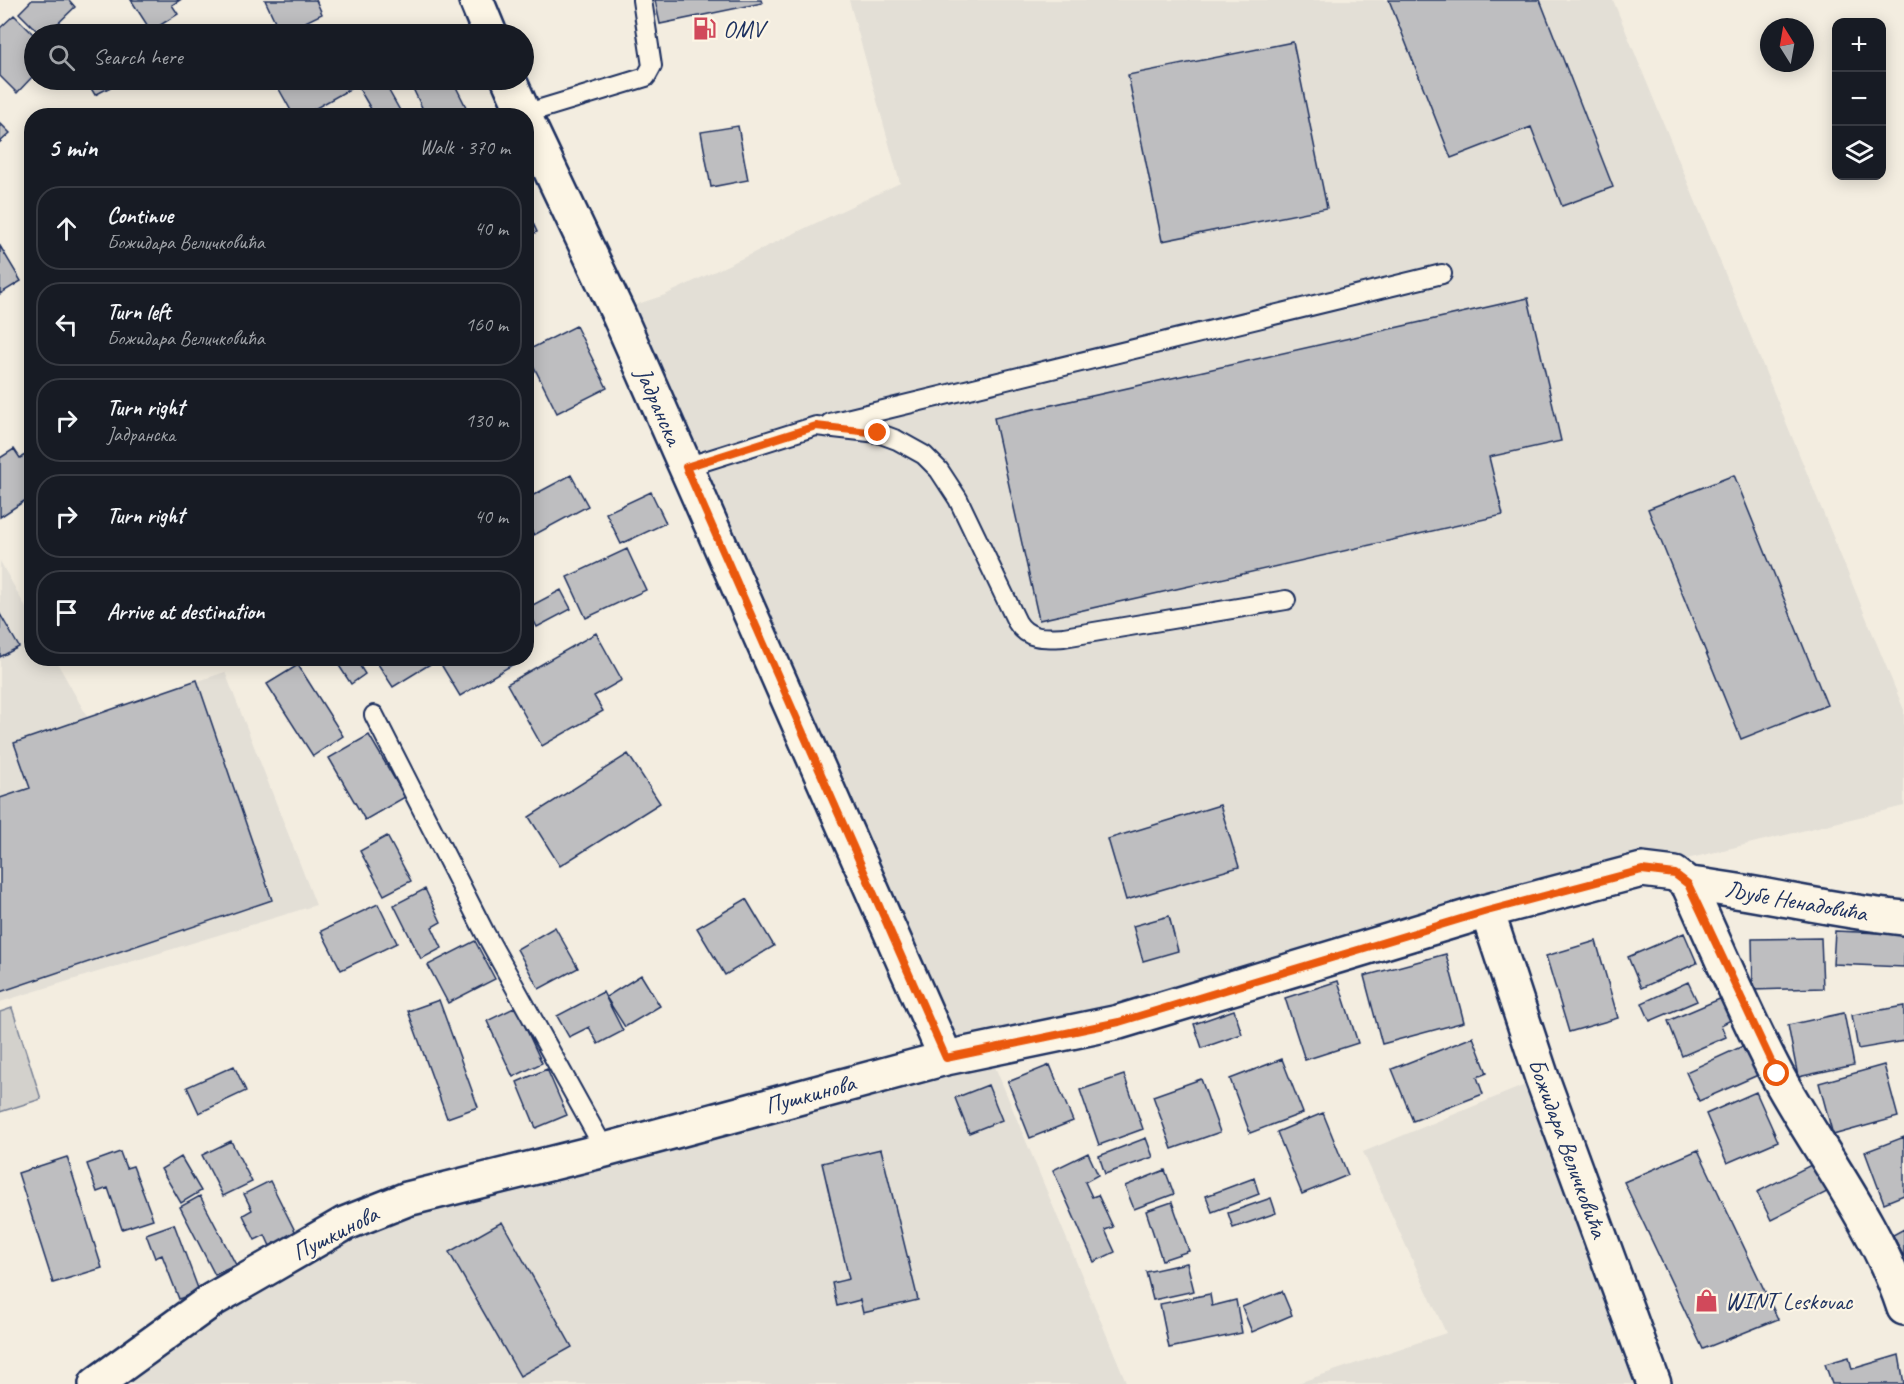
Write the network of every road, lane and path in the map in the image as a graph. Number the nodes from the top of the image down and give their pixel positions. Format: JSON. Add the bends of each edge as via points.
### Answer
{"nodes":[{"id":1,"x":476,"y":0,"type":"edge"},
{"id":2,"x":642,"y":0,"type":"edge"},
{"id":3,"x":486,"y":24,"type":"edge"},
{"id":4,"x":513,"y":90,"type":"edge"},
{"id":5,"x":521,"y":108,"type":"edge"},
{"id":6,"x":534,"y":113,"type":"edge"},
{"id":7,"x":534,"y":135,"type":"edge"},
{"id":8,"x":1442,"y":274,"type":"dead end"},
{"id":9,"x":816,"y":426,"type":"junction"},
{"id":10,"x":686,"y":467,"type":"junction"},
{"id":11,"x":1286,"y":600,"type":"dead end"},
{"id":12,"x":374,"y":715,"type":"dead end"},
{"id":13,"x":1688,"y":884,"type":"junction"},
{"id":14,"x":1487,"y":911,"type":"junction"},
{"id":15,"x":1904,"y":918,"type":"edge"},
{"id":16,"x":946,"y":1058,"type":"junction"},
{"id":17,"x":605,"y":1150,"type":"junction"},
{"id":18,"x":1904,"y":1308,"type":"edge"},
{"id":19,"x":96,"y":1384,"type":"edge"},
{"id":20,"x":1654,"y":1384,"type":"edge"}],
"edges":[{"from":1,"to":3,"type":"street"},
{"from":2,"to":6,"type":"lane","via":[[652,66],[646,77]]},
{"from":4,"to":5,"type":"street","name":"Јадранска"},
{"from":7,"to":10,"type":"street","name":"Јадранска"},
{"from":8,"to":9,"type":"lane"},
{"from":9,"to":10,"type":"lane"},
{"from":9,"to":11,"type":"lane","via":[[878,433],[924,455],[958,499],[1017,622],[1032,636],[1064,637]]},
{"from":10,"to":16,"type":"street","name":"Јадранска"},
{"from":12,"to":17,"type":"lane","via":[[485,933]]},
{"from":13,"to":14,"type":"street","via":[[1675,874],[1642,870]]},
{"from":13,"to":15,"type":"street","name":"Љубе Ненадовића"},
{"from":13,"to":18,"type":"street","via":[[1777,1074],[1851,1198],[1894,1278]]},
{"from":14,"to":16,"type":"street","via":[[1119,1022]]},
{"from":14,"to":20,"type":"street","name":"Божидара Величковића","via":[[1542,1078]]},
{"from":16,"to":17,"type":"street","name":"Пушкинова"},
{"from":17,"to":19,"type":"street","name":"Пушкинова","via":[[407,1199],[344,1224],[212,1300]]}]}
